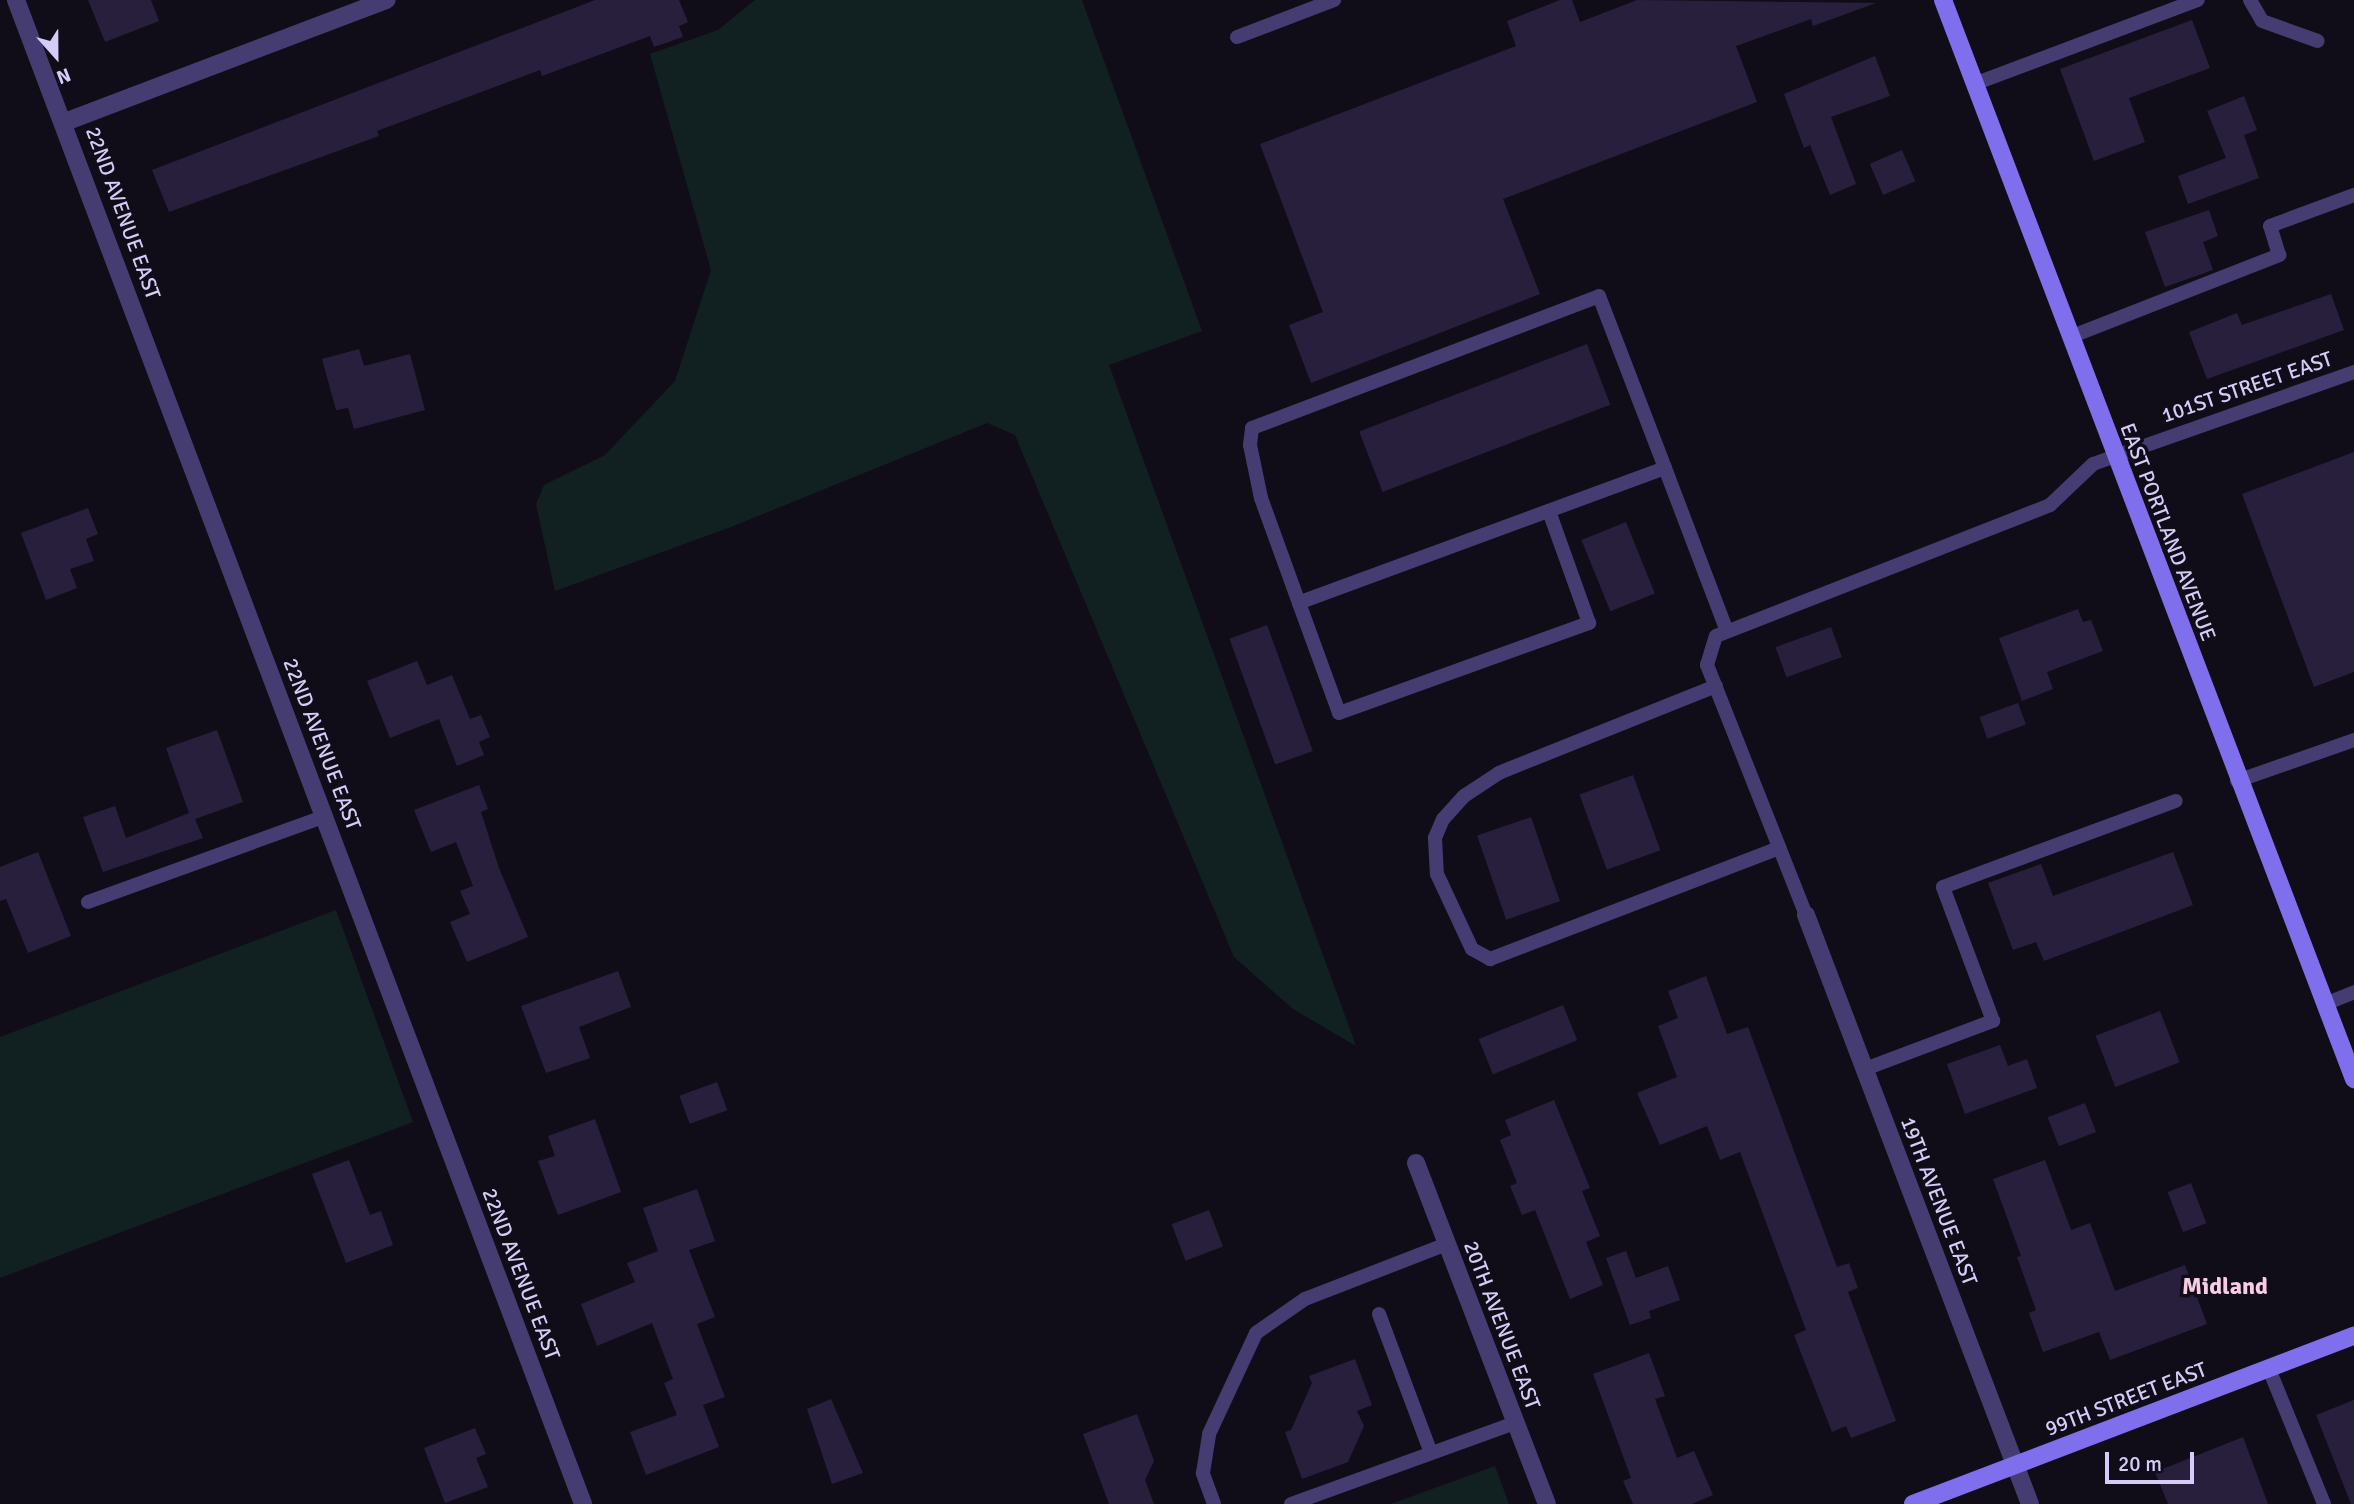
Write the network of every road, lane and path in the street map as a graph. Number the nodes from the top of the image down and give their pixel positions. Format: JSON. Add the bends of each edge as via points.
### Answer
{"nodes":[{"id":1,"x":16,"y":0,"type":"edge"},
{"id":2,"x":387,"y":0,"type":"edge"},
{"id":3,"x":1334,"y":0,"type":"edge"},
{"id":4,"x":1943,"y":0,"type":"edge"},
{"id":5,"x":2198,"y":0,"type":"edge"},
{"id":6,"x":2249,"y":0,"type":"edge"},
{"id":7,"x":1237,"y":37,"type":"dead end"},
{"id":8,"x":2318,"y":41,"type":"dead end"},
{"id":9,"x":1974,"y":84,"type":"junction"},
{"id":10,"x":65,"y":122,"type":"junction"},
{"id":11,"x":2354,"y":195,"type":"edge"},
{"id":12,"x":2070,"y":337,"type":"junction"},
{"id":13,"x":2354,"y":372,"type":"edge"},
{"id":14,"x":2114,"y":455,"type":"junction"},
{"id":15,"x":1665,"y":468,"type":"junction"},
{"id":16,"x":1549,"y":511,"type":"junction"},
{"id":17,"x":1299,"y":603,"type":"junction"},
{"id":18,"x":1727,"y":631,"type":"junction"},
{"id":19,"x":1716,"y":687,"type":"junction"},
{"id":20,"x":2354,"y":740,"type":"edge"},
{"id":21,"x":2238,"y":781,"type":"junction"},
{"id":22,"x":2176,"y":801,"type":"dead end"},
{"id":23,"x":325,"y":816,"type":"junction"},
{"id":24,"x":1780,"y":848,"type":"junction"},
{"id":25,"x":89,"y":902,"type":"dead end"},
{"id":26,"x":1806,"y":915,"type":"joint"},
{"id":27,"x":2354,"y":992,"type":"edge"},
{"id":28,"x":2325,"y":1004,"type":"junction"},
{"id":29,"x":1865,"y":1069,"type":"junction"},
{"id":30,"x":2354,"y":1079,"type":"edge"},
{"id":31,"x":1416,"y":1163,"type":"dead end"},
{"id":32,"x":1447,"y":1244,"type":"junction"},
{"id":33,"x":1379,"y":1314,"type":"dead end"},
{"id":34,"x":2354,"y":1336,"type":"edge"},
{"id":35,"x":2269,"y":1369,"type":"junction"},
{"id":36,"x":1516,"y":1423,"type":"junction"},
{"id":37,"x":1431,"y":1453,"type":"junction"},
{"id":38,"x":2015,"y":1465,"type":"junction"},
{"id":39,"x":583,"y":1504,"type":"edge"},
{"id":40,"x":1214,"y":1504,"type":"edge"},
{"id":41,"x":1291,"y":1504,"type":"edge"},
{"id":42,"x":1547,"y":1504,"type":"edge"},
{"id":43,"x":1913,"y":1504,"type":"edge"},
{"id":44,"x":2030,"y":1504,"type":"edge"},
{"id":45,"x":2324,"y":1504,"type":"edge"}],
"edges":[{"from":1,"to":10,"type":"street","name":"22ND AVENUE EAST"},
{"from":2,"to":10,"type":"street"},
{"from":3,"to":7,"type":"lane"},
{"from":4,"to":9,"type":"main road","name":"EAST PORTLAND AVENUE"},
{"from":5,"to":9,"type":"lane"},
{"from":6,"to":8,"type":"lane","via":[[2262,21]]},
{"from":9,"to":12,"type":"main road","name":"EAST PORTLAND AVENUE"},
{"from":10,"to":23,"type":"street","name":"22ND AVENUE EAST"},
{"from":11,"to":12,"type":"lane","via":[[2270,226],[2279,255]]},
{"from":12,"to":14,"type":"main road","name":"EAST PORTLAND AVENUE"},
{"from":13,"to":14,"type":"lane","name":"101ST STREET EAST"},
{"from":14,"to":18,"type":"lane","name":"101ST STREET EAST","via":[[2082,472],[2050,505]]},
{"from":14,"to":21,"type":"main road","name":"EAST PORTLAND AVENUE"},
{"from":15,"to":16,"type":"lane"},
{"from":15,"to":17,"type":"lane","via":[[1600,296],[1252,428],[1252,469]]},
{"from":15,"to":18,"type":"lane"},
{"from":16,"to":17,"type":"lane"},
{"from":16,"to":17,"type":"lane","via":[[1589,622],[1339,713]]},
{"from":18,"to":19,"type":"lane","via":[[1716,636],[1707,664]]},
{"from":19,"to":24,"type":"lane"},
{"from":19,"to":24,"type":"lane","via":[[1499,773],[1464,796],[1443,819],[1436,838],[1437,874],[1472,949],[1490,960]]},
{"from":20,"to":21,"type":"lane"},
{"from":21,"to":28,"type":"main road","name":"EAST PORTLAND AVENUE"},
{"from":22,"to":29,"type":"lane","via":[[1943,887],[1993,1021]]},
{"from":23,"to":25,"type":"lane"},
{"from":23,"to":39,"type":"street","name":"22ND AVENUE EAST"},
{"from":24,"to":26,"type":"lane"},
{"from":26,"to":29,"type":"street","name":"19TH AVENUE EAST"},
{"from":27,"to":28,"type":"lane"},
{"from":28,"to":30,"type":"main road","name":"EAST PORTLAND AVENUE"},
{"from":29,"to":38,"type":"street","name":"19TH AVENUE EAST"},
{"from":31,"to":32,"type":"street","name":"20TH AVENUE EAST"},
{"from":32,"to":36,"type":"street","name":"20TH AVENUE EAST"},
{"from":32,"to":40,"type":"lane","via":[[1305,1299],[1256,1333],[1209,1434],[1203,1473]]},
{"from":33,"to":37,"type":"lane"},
{"from":34,"to":35,"type":"main road","name":"99TH STREET EAST"},
{"from":35,"to":38,"type":"main road","name":"99TH STREET EAST"},
{"from":35,"to":45,"type":"lane"},
{"from":36,"to":37,"type":"lane"},
{"from":36,"to":42,"type":"street","name":"20TH AVENUE EAST"},
{"from":37,"to":41,"type":"lane"},
{"from":38,"to":43,"type":"main road","name":"99TH STREET EAST"},
{"from":38,"to":44,"type":"street","name":"19TH AVENUE EAST"}]}
